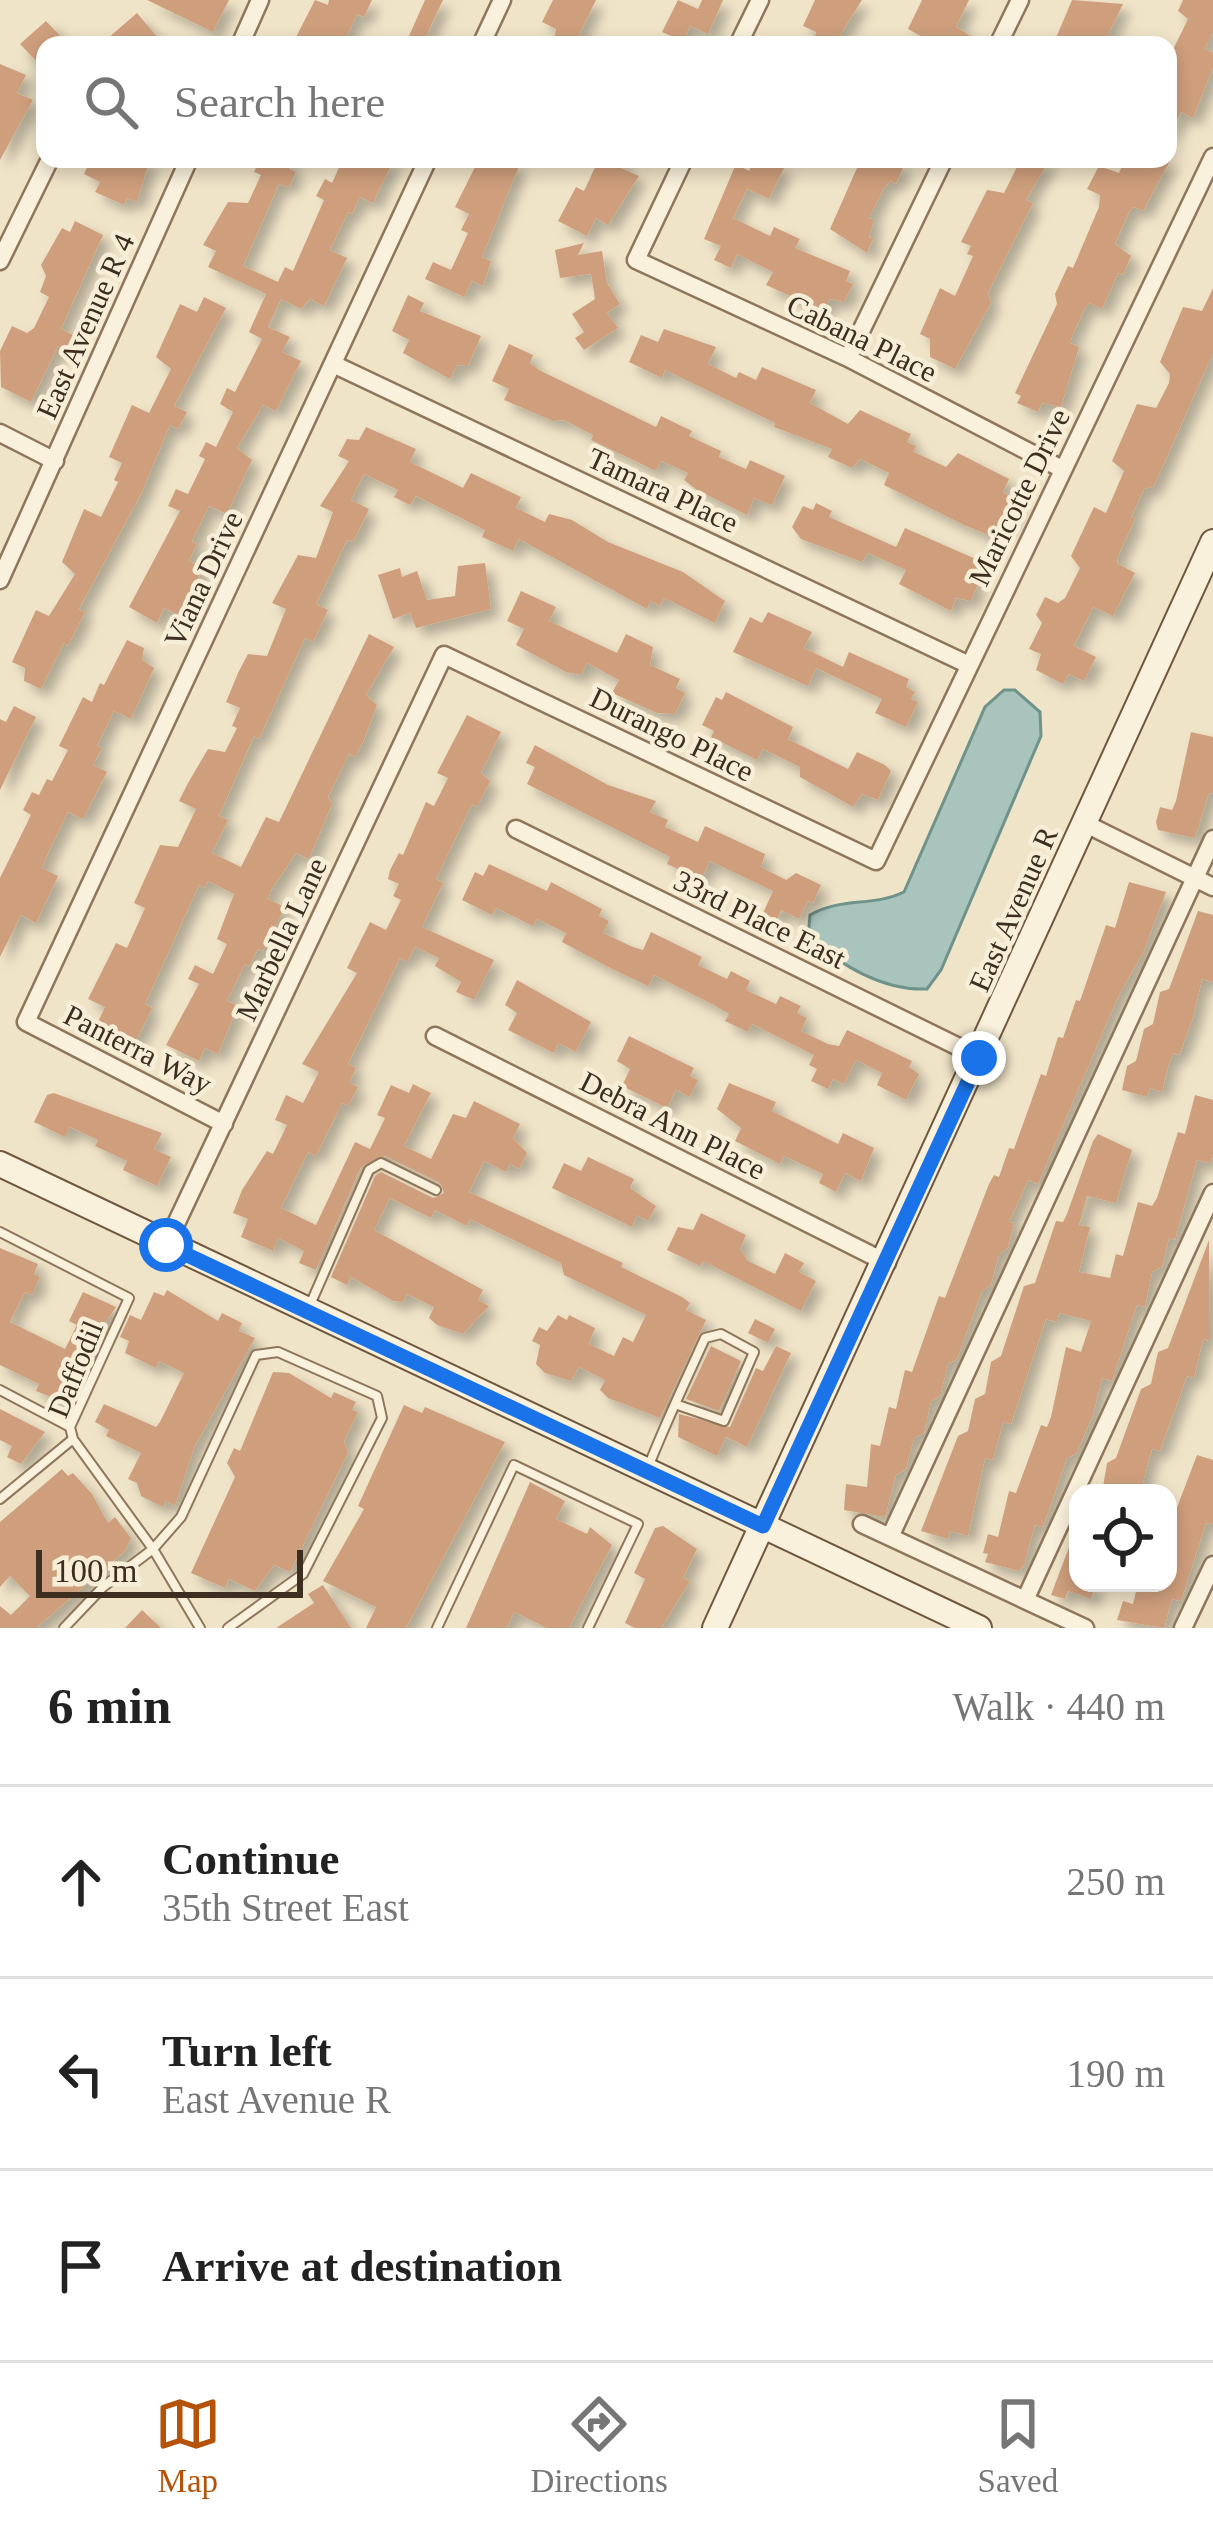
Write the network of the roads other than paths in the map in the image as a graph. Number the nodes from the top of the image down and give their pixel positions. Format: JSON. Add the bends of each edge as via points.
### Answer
{"nodes":[{"id":1,"x":260,"y":0,"type":"edge"},
{"id":2,"x":502,"y":0,"type":"edge"},
{"id":3,"x":760,"y":0,"type":"edge"},
{"id":4,"x":1020,"y":0,"type":"edge"},
{"id":5,"x":244,"y":36,"type":"edge"},
{"id":6,"x":485,"y":36,"type":"edge"},
{"id":7,"x":742,"y":36,"type":"edge"},
{"id":8,"x":1002,"y":36,"type":"edge"},
{"id":9,"x":1213,"y":157,"type":"edge"},
{"id":10,"x":46,"y":168,"type":"edge"},
{"id":11,"x":185,"y":168,"type":"edge"},
{"id":12,"x":424,"y":168,"type":"edge"},
{"id":13,"x":680,"y":168,"type":"edge"},
{"id":14,"x":940,"y":168,"type":"edge"},
{"id":15,"x":0,"y":261,"type":"edge"},
{"id":16,"x":848,"y":358,"type":"junction"},
{"id":17,"x":333,"y":364,"type":"junction"},
{"id":18,"x":0,"y":433,"type":"edge"},
{"id":19,"x":55,"y":460,"type":"junction"},
{"id":20,"x":1062,"y":470,"type":"junction"},
{"id":21,"x":1213,"y":542,"type":"edge"},
{"id":22,"x":0,"y":580,"type":"edge"},
{"id":23,"x":444,"y":655,"type":"joint"},
{"id":24,"x":969,"y":665,"type":"junction"},
{"id":25,"x":1084,"y":823,"type":"junction"},
{"id":26,"x":516,"y":829,"type":"dead end"},
{"id":27,"x":1213,"y":839,"type":"edge"},
{"id":28,"x":876,"y":861,"type":"joint"},
{"id":29,"x":1195,"y":878,"type":"junction"},
{"id":30,"x":1213,"y":887,"type":"edge"},
{"id":31,"x":26,"y":1022,"type":"joint"},
{"id":32,"x":435,"y":1036,"type":"dead end"},
{"id":33,"x":979,"y":1058,"type":"junction"},
{"id":34,"x":224,"y":1124,"type":"junction"},
{"id":35,"x":0,"y":1164,"type":"edge"},
{"id":36,"x":436,"y":1190,"type":"dead end"},
{"id":37,"x":1213,"y":1193,"type":"edge"},
{"id":38,"x":0,"y":1232,"type":"edge"},
{"id":39,"x":166,"y":1245,"type":"junction"},
{"id":40,"x":886,"y":1263,"type":"junction"},
{"id":41,"x":307,"y":1312,"type":"junction"},
{"id":42,"x":0,"y":1390,"type":"edge"},
{"id":43,"x":674,"y":1405,"type":"junction"},
{"id":44,"x":70,"y":1427,"type":"junction"},
{"id":45,"x":73,"y":1438,"type":"junction"},
{"id":46,"x":646,"y":1472,"type":"junction"},
{"id":47,"x":0,"y":1499,"type":"edge"},
{"id":48,"x":862,"y":1524,"type":"dead end"},
{"id":49,"x":763,"y":1526,"type":"junction"},
{"id":50,"x":890,"y":1537,"type":"junction"},
{"id":51,"x":154,"y":1549,"type":"junction"},
{"id":52,"x":1213,"y":1565,"type":"edge"},
{"id":53,"x":1025,"y":1600,"type":"junction"},
{"id":54,"x":64,"y":1628,"type":"edge"},
{"id":55,"x":200,"y":1628,"type":"edge"},
{"id":56,"x":228,"y":1628,"type":"edge"},
{"id":57,"x":437,"y":1628,"type":"edge"},
{"id":58,"x":588,"y":1628,"type":"edge"},
{"id":59,"x":715,"y":1628,"type":"edge"},
{"id":60,"x":979,"y":1628,"type":"edge"},
{"id":61,"x":1084,"y":1628,"type":"edge"},
{"id":62,"x":1184,"y":1628,"type":"edge"}],
"edges":[{"from":1,"to":5,"type":"street"},
{"from":2,"to":6,"type":"street"},
{"from":3,"to":7,"type":"street"},
{"from":4,"to":8,"type":"street"},
{"from":9,"to":20,"type":"street","name":"Maricotte Drive"},
{"from":10,"to":15,"type":"street"},
{"from":11,"to":19,"type":"street","name":"East Avenue R 4"},
{"from":12,"to":17,"type":"street","name":"Viana Drive"},
{"from":13,"to":16,"type":"street","name":"Cabana Place","via":[[636,260]]},
{"from":14,"to":16,"type":"street"},
{"from":16,"to":20,"type":"street","name":"Cabana Place"},
{"from":17,"to":24,"type":"street","name":"Tamara Place"},
{"from":17,"to":31,"type":"street","name":"Viana Drive"},
{"from":18,"to":19,"type":"street"},
{"from":19,"to":22,"type":"street","name":"East Avenue R 4"},
{"from":20,"to":24,"type":"street","name":"Maricotte Drive"},
{"from":21,"to":25,"type":"main road","name":"East Avenue R"},
{"from":23,"to":28,"type":"street","name":"Durango Place"},
{"from":23,"to":34,"type":"street","name":"Marbella Lane"},
{"from":24,"to":28,"type":"street","name":"Maricotte Drive"},
{"from":25,"to":29,"type":"street"},
{"from":25,"to":33,"type":"main road","name":"East Avenue R"},
{"from":26,"to":33,"type":"street","name":"33rd Place East"},
{"from":27,"to":29,"type":"street"},
{"from":29,"to":30,"type":"street"},
{"from":29,"to":50,"type":"street"},
{"from":31,"to":34,"type":"street","name":"Panterra Way"},
{"from":32,"to":40,"type":"street","name":"Debra Ann Place"},
{"from":33,"to":40,"type":"main road","name":"East Avenue R"},
{"from":34,"to":39,"type":"street","name":"Marbella Lane"},
{"from":35,"to":39,"type":"main road"},
{"from":36,"to":41,"type":"lane","via":[[381,1163],[369,1170]]},
{"from":37,"to":53,"type":"street"},
{"from":38,"to":44,"type":"lane","name":"Daffodil","via":[[129,1298]]},
{"from":39,"to":41,"type":"main road"},
{"from":40,"to":49,"type":"main road","name":"East Avenue R"},
{"from":41,"to":46,"type":"main road"},
{"from":42,"to":44,"type":"lane"},
{"from":43,"to":43,"type":"lane","via":[[712,1333],[754,1352],[724,1420]]},
{"from":43,"to":46,"type":"lane"},
{"from":44,"to":45,"type":"lane","name":"Daffodil"},
{"from":45,"to":47,"type":"lane","name":"Daffodil"},
{"from":45,"to":51,"type":"lane"},
{"from":46,"to":49,"type":"main road"},
{"from":48,"to":50,"type":"street"},
{"from":49,"to":59,"type":"main road","name":"East Avenue R"},
{"from":49,"to":60,"type":"main road"},
{"from":50,"to":53,"type":"street"},
{"from":51,"to":54,"type":"lane"},
{"from":51,"to":55,"type":"lane"},
{"from":51,"to":56,"type":"lane","via":[[181,1517],[263,1350],[377,1396],[382,1418],[303,1574]]},
{"from":52,"to":62,"type":"street"},
{"from":53,"to":61,"type":"street"},
{"from":57,"to":58,"type":"lane","via":[[514,1465],[638,1524]]}]}
